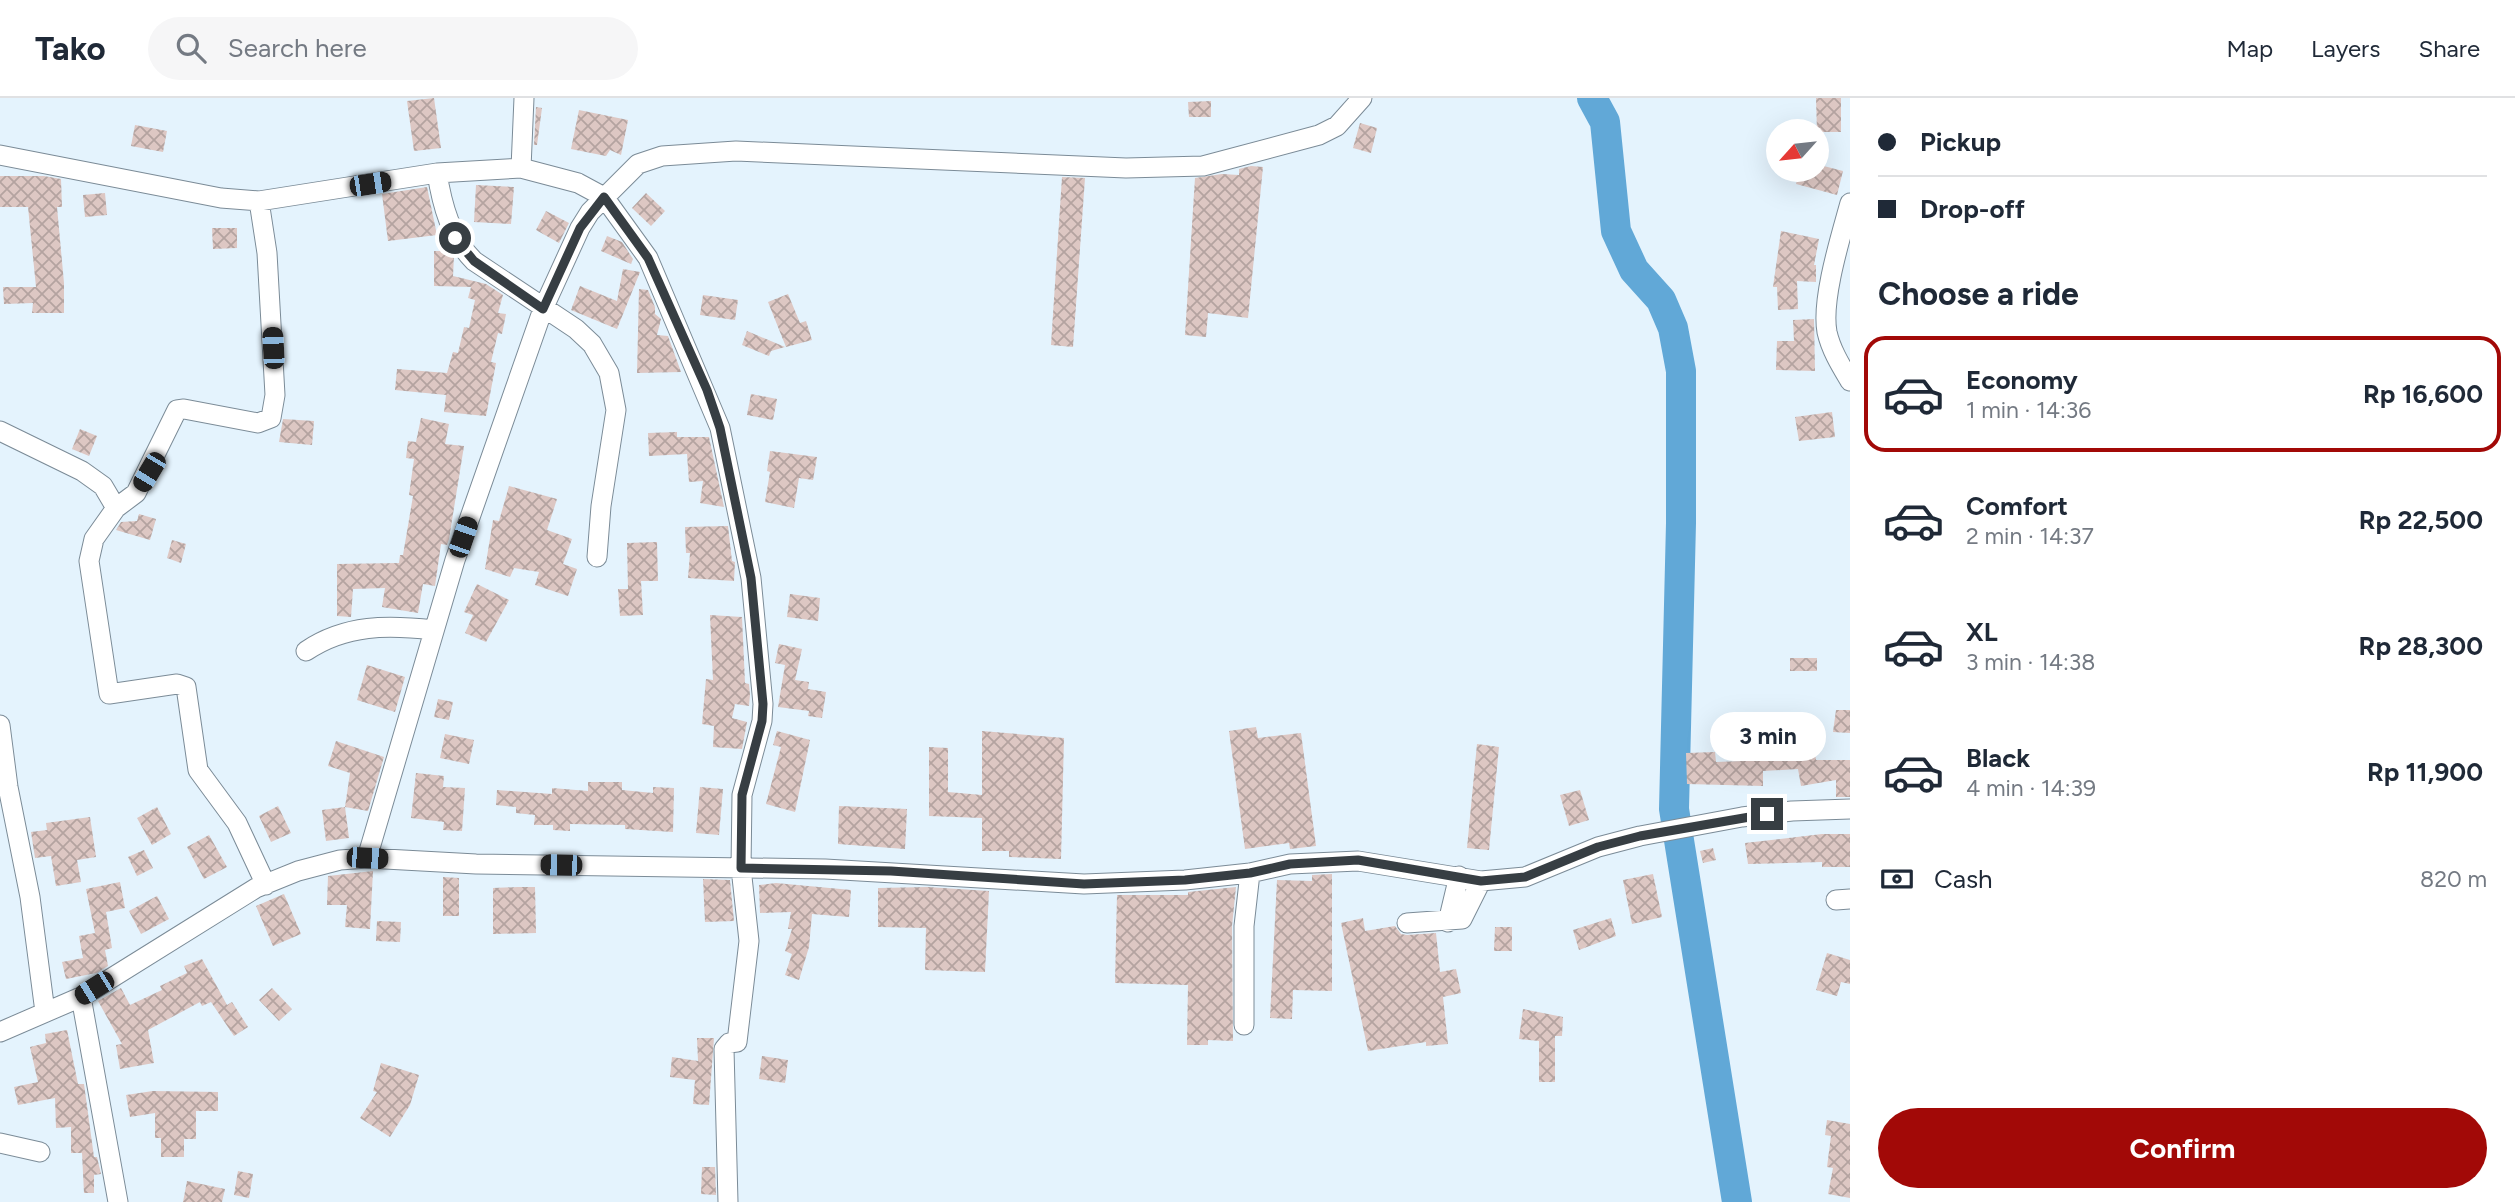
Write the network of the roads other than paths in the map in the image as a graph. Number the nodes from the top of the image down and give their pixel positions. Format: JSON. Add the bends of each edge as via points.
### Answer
{"nodes":[{"id":1,"x":524,"y":98,"type":"edge"},
{"id":2,"x":1362,"y":98,"type":"edge"},
{"id":3,"x":0,"y":155,"type":"edge"},
{"id":4,"x":520,"y":168,"type":"junction"},
{"id":5,"x":437,"y":173,"type":"junction"},
{"id":6,"x":604,"y":197,"type":"junction"},
{"id":7,"x":258,"y":201,"type":"junction"},
{"id":8,"x":1850,"y":203,"type":"edge"},
{"id":9,"x":543,"y":309,"type":"junction"},
{"id":10,"x":1850,"y":381,"type":"edge"},
{"id":11,"x":0,"y":431,"type":"edge"},
{"id":12,"x":116,"y":508,"type":"junction"},
{"id":13,"x":597,"y":557,"type":"dead end"},
{"id":14,"x":434,"y":630,"type":"junction"},
{"id":15,"x":306,"y":651,"type":"dead end"},
{"id":16,"x":0,"y":725,"type":"edge"},
{"id":17,"x":1850,"y":809,"type":"edge"},
{"id":18,"x":367,"y":858,"type":"junction"},
{"id":19,"x":741,"y":868,"type":"junction"},
{"id":20,"x":1250,"y":873,"type":"junction"},
{"id":21,"x":1459,"y":876,"type":"junction"},
{"id":22,"x":1481,"y":881,"type":"junction"},
{"id":23,"x":266,"y":885,"type":"junction"},
{"id":24,"x":1448,"y":922,"type":"junction"},
{"id":25,"x":1407,"y":923,"type":"dead end"},
{"id":26,"x":81,"y":997,"type":"junction"},
{"id":27,"x":45,"y":1012,"type":"junction"},
{"id":28,"x":1244,"y":1025,"type":"dead end"},
{"id":29,"x":0,"y":1032,"type":"edge"},
{"id":30,"x":0,"y":1143,"type":"edge"},
{"id":31,"x":40,"y":1152,"type":"dead end"},
{"id":32,"x":118,"y":1202,"type":"edge"},
{"id":33,"x":728,"y":1202,"type":"edge"}],
"edges":[{"from":1,"to":4,"type":"street"},
{"from":2,"to":6,"type":"street","via":[[1337,126],[1318,135],[1203,166],[1126,168],[736,151],[648,159]]},
{"from":3,"to":7,"type":"street","via":[[221,198]]},
{"from":4,"to":5,"type":"street"},
{"from":4,"to":6,"type":"street","via":[[578,183]]},
{"from":5,"to":7,"type":"street"},
{"from":5,"to":9,"type":"street","via":[[461,248]]},
{"from":6,"to":9,"type":"street","via":[[580,228]]},
{"from":6,"to":19,"type":"street","via":[[648,258],[712,403],[732,475],[751,578],[763,704],[742,795]]},
{"from":7,"to":12,"type":"street","via":[[268,266],[276,405],[271,418],[258,423],[177,410],[136,493]]},
{"from":8,"to":10,"type":"street","via":[[1826,317],[1829,340]]},
{"from":9,"to":13,"type":"street","via":[[592,344],[613,388],[615,410]]},
{"from":9,"to":14,"type":"street","via":[[454,560]]},
{"from":11,"to":12,"type":"street","via":[[82,471],[103,486]]},
{"from":12,"to":23,"type":"street","via":[[94,539],[89,561],[109,694],[177,684],[186,687],[198,770],[237,823]]},
{"from":14,"to":15,"type":"street","via":[[369,626],[321,641]]},
{"from":14,"to":18,"type":"street"},
{"from":16,"to":27,"type":"street"},
{"from":17,"to":22,"type":"street","via":[[1792,811],[1640,836],[1598,847],[1525,877]]},
{"from":18,"to":19,"type":"street"},
{"from":18,"to":23,"type":"street","via":[[318,864]]},
{"from":19,"to":20,"type":"street","via":[[891,871],[1084,884]]},
{"from":19,"to":33,"type":"street","via":[[749,941],[737,1042],[724,1049]]},
{"from":20,"to":21,"type":"street","via":[[1290,864],[1358,860]]},
{"from":20,"to":28,"type":"street","via":[[1244,926]]},
{"from":21,"to":22,"type":"street"},
{"from":21,"to":24,"type":"street"},
{"from":22,"to":24,"type":"street","via":[[1462,919]]},
{"from":23,"to":26,"type":"street"},
{"from":24,"to":25,"type":"street"},
{"from":26,"to":27,"type":"street"},
{"from":26,"to":32,"type":"street"},
{"from":27,"to":29,"type":"street"},
{"from":30,"to":31,"type":"street"}]}
